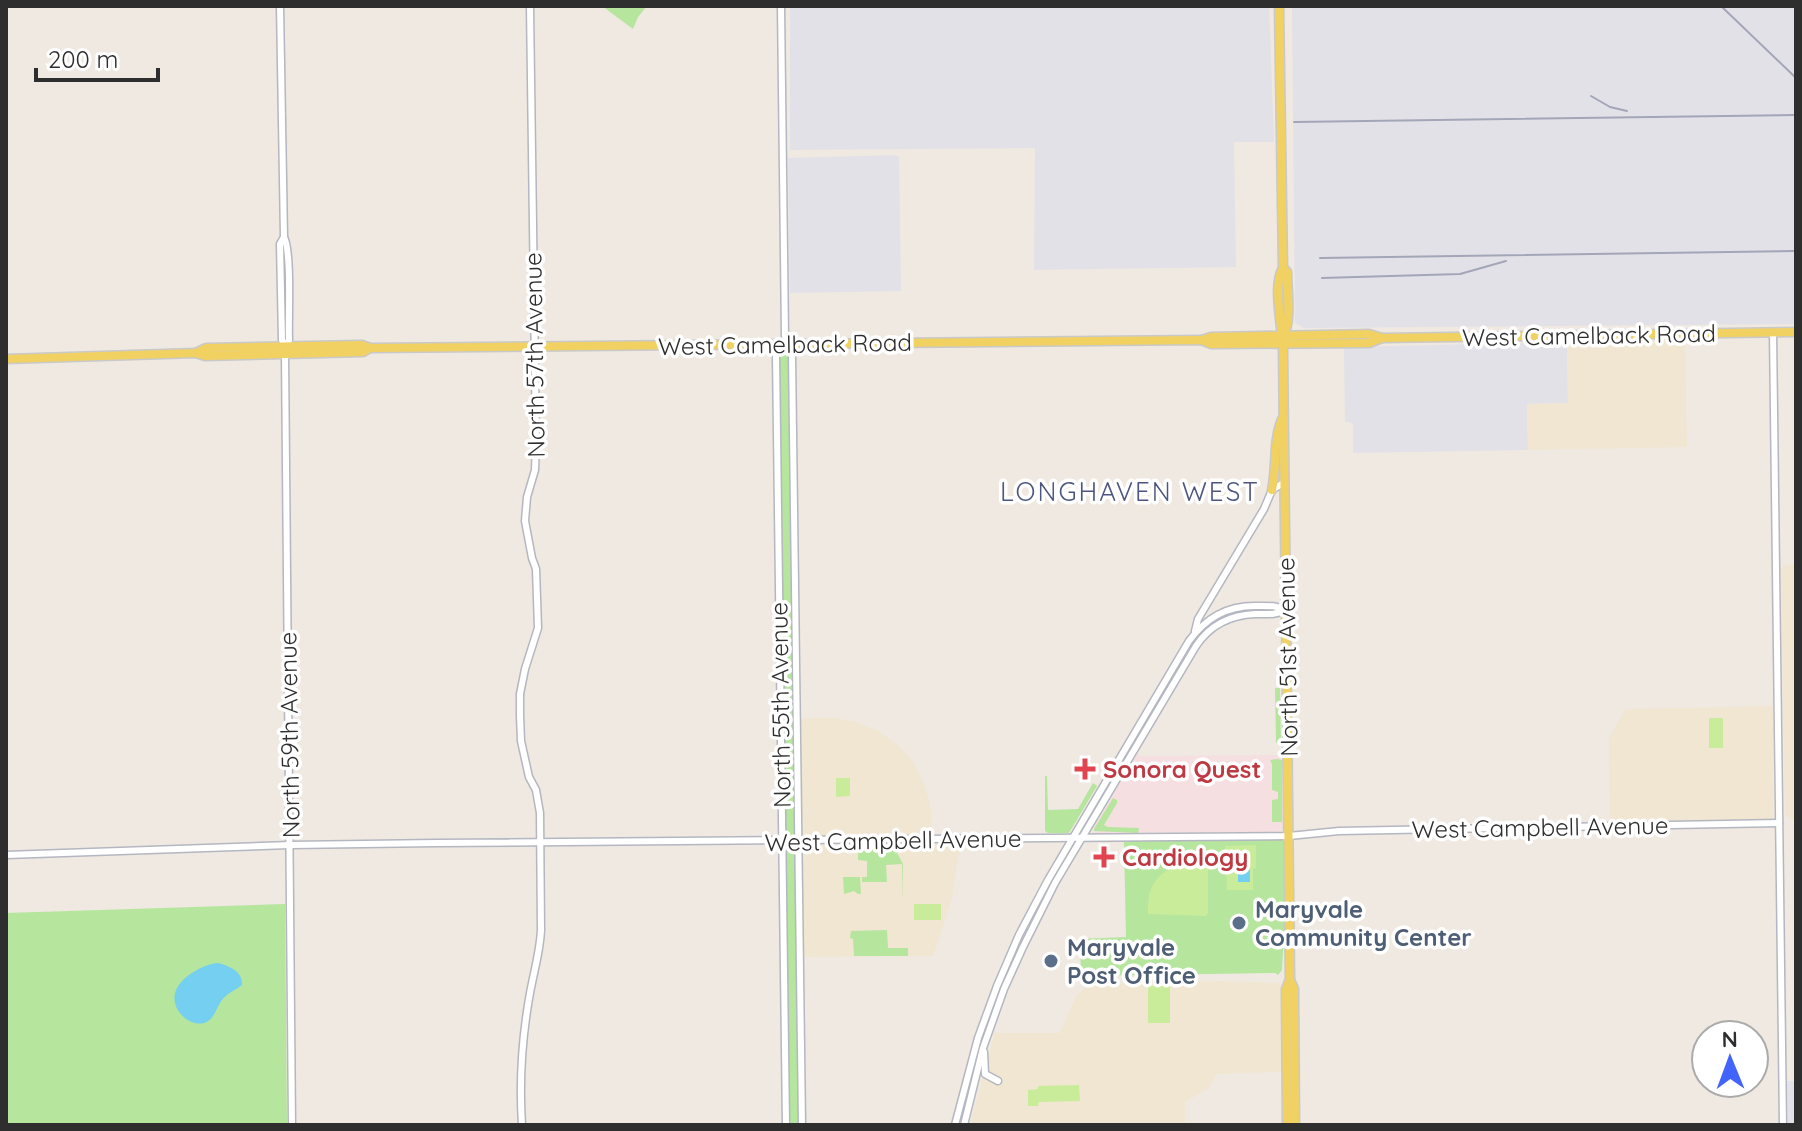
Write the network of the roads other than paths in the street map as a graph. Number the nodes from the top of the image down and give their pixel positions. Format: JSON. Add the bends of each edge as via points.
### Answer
{"nodes":[{"id":1,"x":280,"y":6,"type":"edge"},
{"id":2,"x":530,"y":6,"type":"edge"},
{"id":3,"x":781,"y":6,"type":"edge"},
{"id":4,"x":1279,"y":6,"type":"edge"},
{"id":5,"x":1773,"y":332,"type":"junction"},
{"id":6,"x":1796,"y":332,"type":"edge"},
{"id":7,"x":785,"y":336,"type":"junction"},
{"id":8,"x":1283,"y":339,"type":"junction"},
{"id":9,"x":779,"y":344,"type":"junction"},
{"id":10,"x":791,"y":344,"type":"junction"},
{"id":11,"x":535,"y":347,"type":"junction"},
{"id":12,"x":285,"y":350,"type":"junction"},
{"id":13,"x":6,"y":359,"type":"edge"},
{"id":14,"x":1284,"y":415,"type":"junction"},
{"id":15,"x":1285,"y":482,"type":"junction"},
{"id":16,"x":1272,"y":490,"type":"junction"},
{"id":17,"x":1286,"y":610,"type":"junction"},
{"id":18,"x":1194,"y":635,"type":"junction"},
{"id":19,"x":1126,"y":764,"type":"junction"},
{"id":20,"x":1116,"y":766,"type":"junction"},
{"id":21,"x":1104,"y":786,"type":"junction"},
{"id":22,"x":1095,"y":817,"type":"junction"},
{"id":23,"x":1779,"y":823,"type":"junction"},
{"id":24,"x":1289,"y":836,"type":"junction"},
{"id":25,"x":1073,"y":838,"type":"junction"},
{"id":26,"x":1083,"y":838,"type":"junction"},
{"id":27,"x":798,"y":840,"type":"junction"},
{"id":28,"x":781,"y":841,"type":"junction"},
{"id":29,"x":541,"y":843,"type":"junction"},
{"id":30,"x":290,"y":845,"type":"junction"},
{"id":31,"x":6,"y":855,"type":"edge"},
{"id":32,"x":1290,"y":979,"type":"junction"},
{"id":33,"x":983,"y":1048,"type":"junction"},
{"id":34,"x":998,"y":1081,"type":"dead end"},
{"id":35,"x":292,"y":1125,"type":"edge"},
{"id":36,"x":522,"y":1125,"type":"edge"},
{"id":37,"x":786,"y":1125,"type":"edge"},
{"id":38,"x":802,"y":1125,"type":"edge"},
{"id":39,"x":955,"y":1125,"type":"edge"},
{"id":40,"x":964,"y":1125,"type":"edge"},
{"id":41,"x":1287,"y":1125,"type":"edge"},
{"id":42,"x":1295,"y":1125,"type":"edge"},
{"id":43,"x":1783,"y":1125,"type":"edge"}],
"edges":[{"from":1,"to":12,"type":"street","name":"North 59th Avenue"},
{"from":2,"to":11,"type":"street","name":"North 57th Avenue"},
{"from":3,"to":7,"type":"street"},
{"from":4,"to":8,"type":"main road","name":"North 51st Avenue"},
{"from":5,"to":6,"type":"main road","name":"West Camelback Road"},
{"from":5,"to":8,"type":"main road","name":"West Camelback Road","via":[[1382,338],[1369,343]]},
{"from":5,"to":23,"type":"street"},
{"from":7,"to":9,"type":"street"},
{"from":7,"to":10,"type":"street"},
{"from":8,"to":10,"type":"main road","name":"West Camelback Road","via":[[1211,344]]},
{"from":8,"to":14,"type":"main road","name":"North 51st Avenue"},
{"from":9,"to":10,"type":"main road","name":"West Camelback Road"},
{"from":9,"to":11,"type":"main road","name":"West Camelback Road"},
{"from":9,"to":28,"type":"street","name":"North 55th Avenue"},
{"from":10,"to":27,"type":"street","name":"North 55th Avenue"},
{"from":11,"to":12,"type":"main road","name":"West Camelback Road"},
{"from":11,"to":29,"type":"street","name":"North 57th Avenue","via":[[535,470],[525,521],[536,569],[538,628],[525,669],[520,716],[521,741],[539,803]]},
{"from":12,"to":13,"type":"main road","name":"West Camelback Road"},
{"from":12,"to":30,"type":"street","name":"North 59th Avenue"},
{"from":14,"to":15,"type":"main road","name":"North 51st Avenue"},
{"from":14,"to":16,"type":"main road","via":[[1277,432]]},
{"from":15,"to":16,"type":"street"},
{"from":15,"to":17,"type":"main road","name":"North 51st Avenue"},
{"from":16,"to":18,"type":"street","via":[[1198,619]]},
{"from":17,"to":18,"type":"street","via":[[1229,609]]},
{"from":17,"to":19,"type":"street","via":[[1236,617],[1208,632]]},
{"from":17,"to":24,"type":"main road","name":"North 51st Avenue"},
{"from":18,"to":20,"type":"street"},
{"from":19,"to":20,"type":"street"},
{"from":19,"to":22,"type":"street"},
{"from":20,"to":21,"type":"street"},
{"from":21,"to":22,"type":"street"},
{"from":21,"to":25,"type":"street"},
{"from":22,"to":26,"type":"street"},
{"from":23,"to":24,"type":"street","name":"West Campbell Avenue"},
{"from":23,"to":43,"type":"street"},
{"from":24,"to":26,"type":"street","name":"West Campbell Avenue"},
{"from":24,"to":32,"type":"main road","name":"North 51st Avenue"},
{"from":25,"to":26,"type":"street","name":"West Campbell Avenue"},
{"from":25,"to":27,"type":"street","name":"West Campbell Avenue"},
{"from":25,"to":39,"type":"street","via":[[1038,897],[997,986]]},
{"from":26,"to":33,"type":"street","via":[[1023,947]]},
{"from":27,"to":28,"type":"street","name":"West Campbell Avenue"},
{"from":27,"to":38,"type":"street","name":"North 55th Avenue"},
{"from":28,"to":29,"type":"street","name":"West Campbell Avenue"},
{"from":28,"to":37,"type":"street","name":"North 55th Avenue"},
{"from":29,"to":30,"type":"street","name":"West Campbell Avenue"},
{"from":29,"to":36,"type":"street","name":"North 57th Avenue","via":[[541,950],[522,1047]]},
{"from":30,"to":31,"type":"street","name":"West Campbell Avenue"},
{"from":30,"to":35,"type":"street","name":"North 59th Avenue"},
{"from":32,"to":41,"type":"main road","name":"North 51st Avenue"},
{"from":32,"to":42,"type":"main road","name":"North 51st Avenue"},
{"from":33,"to":34,"type":"street","via":[[984,1072]]},
{"from":33,"to":40,"type":"street"}]}
